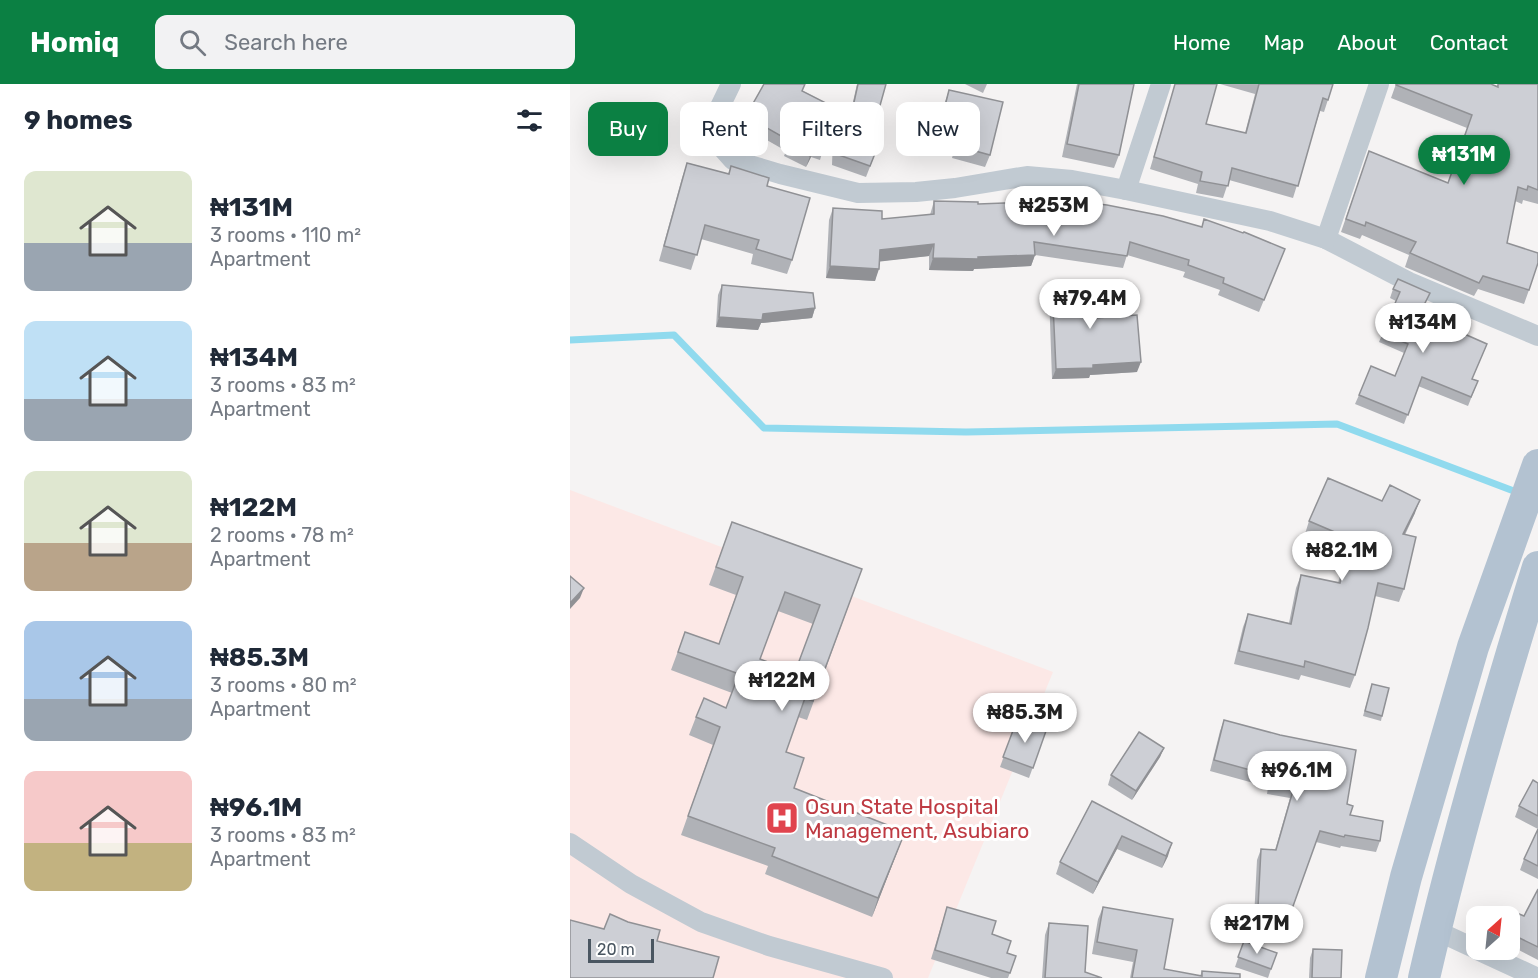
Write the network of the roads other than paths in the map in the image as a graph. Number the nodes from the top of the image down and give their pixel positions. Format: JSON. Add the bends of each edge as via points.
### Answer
{"nodes":[{"id":1,"x":731,"y":84,"type":"edge"},
{"id":2,"x":1161,"y":84,"type":"edge"},
{"id":3,"x":1379,"y":84,"type":"edge"},
{"id":4,"x":1126,"y":190,"type":"junction"},
{"id":5,"x":1326,"y":239,"type":"junction"},
{"id":6,"x":1538,"y":336,"type":"edge"},
{"id":7,"x":1537,"y":468,"type":"edge"},
{"id":8,"x":1538,"y":567,"type":"edge"},
{"id":9,"x":570,"y":843,"type":"edge"},
{"id":10,"x":1435,"y":930,"type":"junction"},
{"id":11,"x":1466,"y":944,"type":"edge"},
{"id":12,"x":1500,"y":960,"type":"edge"},
{"id":13,"x":883,"y":978,"type":"edge"},
{"id":14,"x":1381,"y":978,"type":"edge"},
{"id":15,"x":1424,"y":978,"type":"edge"},
{"id":16,"x":1538,"y":978,"type":"edge"}],
"edges":[{"from":1,"to":4,"type":"street","via":[[715,117],[717,142],[734,160],[780,174],[858,193],[916,192],[1027,176]]},
{"from":2,"to":4,"type":"street"},
{"from":3,"to":5,"type":"street"},
{"from":4,"to":5,"type":"street","via":[[1270,220]]},
{"from":5,"to":6,"type":"street","via":[[1409,282]]},
{"from":7,"to":14,"type":"main road","via":[[1473,647]]},
{"from":8,"to":10,"type":"main road","via":[[1500,688]]},
{"from":9,"to":13,"type":"street","via":[[631,884],[701,922]]},
{"from":10,"to":11,"type":"street"},
{"from":10,"to":15,"type":"main road"},
{"from":12,"to":16,"type":"street"}]}
